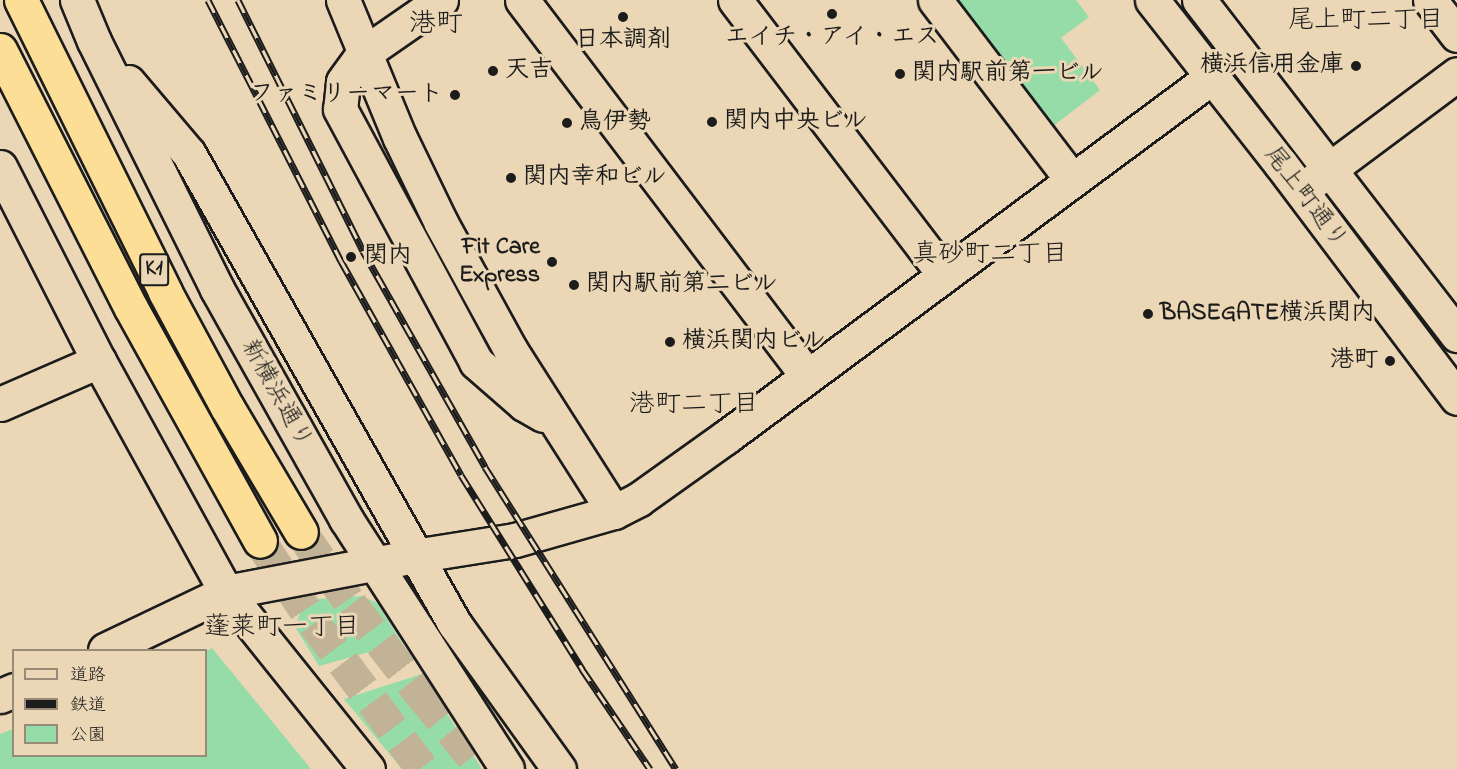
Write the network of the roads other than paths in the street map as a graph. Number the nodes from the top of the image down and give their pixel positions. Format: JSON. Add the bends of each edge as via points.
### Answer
{"nodes":[{"id":1,"x":21,"y":0,"type":"edge"},
{"id":2,"x":77,"y":0,"type":"edge"},
{"id":3,"x":343,"y":0,"type":"edge"},
{"id":4,"x":441,"y":0,"type":"edge"},
{"id":5,"x":522,"y":0,"type":"edge"},
{"id":6,"x":735,"y":0,"type":"edge"},
{"id":7,"x":935,"y":0,"type":"edge"},
{"id":8,"x":1152,"y":0,"type":"edge"},
{"id":9,"x":1199,"y":0,"type":"edge"},
{"id":10,"x":1430,"y":0,"type":"edge"},
{"id":11,"x":1457,"y":35,"type":"edge"},
{"id":12,"x":94,"y":41,"type":"junction"},
{"id":13,"x":0,"y":50,"type":"edge"},
{"id":14,"x":363,"y":54,"type":"junction"},
{"id":15,"x":1457,"y":74,"type":"edge"},
{"id":16,"x":1212,"y":77,"type":"junction"},
{"id":17,"x":0,"y":168,"type":"edge"},
{"id":18,"x":1329,"y":169,"type":"junction"},
{"id":19,"x":1072,"y":180,"type":"junction"},
{"id":20,"x":1300,"y":191,"type":"junction"},
{"id":21,"x":944,"y":274,"type":"junction"},
{"id":22,"x":1457,"y":335,"type":"edge"},
{"id":23,"x":99,"y":362,"type":"junction"},
{"id":24,"x":807,"y":375,"type":"junction"},
{"id":25,"x":1457,"y":398,"type":"edge"},
{"id":26,"x":0,"y":404,"type":"edge"},
{"id":27,"x":556,"y":423,"type":"junction"},
{"id":28,"x":614,"y":513,"type":"junction"},
{"id":29,"x":302,"y":532,"type":"tunnel mouth"},
{"id":30,"x":260,"y":541,"type":"tunnel mouth"},
{"id":31,"x":414,"y":555,"type":"junction"},
{"id":32,"x":375,"y":563,"type":"junction"},
{"id":33,"x":226,"y":592,"type":"junction"},
{"id":34,"x":109,"y":649,"type":"edge"},
{"id":35,"x":368,"y":769,"type":"edge"},
{"id":36,"x":507,"y":769,"type":"edge"},
{"id":37,"x":559,"y":769,"type":"edge"}],
"edges":[{"from":1,"to":29,"type":"highway","number":"K1","via":[[165,292],[227,407]]},
{"from":2,"to":12,"type":"street","name":"新横浜通り"},
{"from":3,"to":14,"type":"street"},
{"from":4,"to":14,"type":"street"},
{"from":5,"to":24,"type":"street"},
{"from":6,"to":21,"type":"street"},
{"from":7,"to":19,"type":"street"},
{"from":8,"to":16,"type":"street","name":"尾上町通り"},
{"from":9,"to":18,"type":"street","name":"尾上町通り"},
{"from":10,"to":11,"type":"street"},
{"from":12,"to":31,"type":"street","via":[[189,154]]},
{"from":12,"to":32,"type":"street","name":"新横浜通り","via":[[218,289],[346,519]]},
{"from":13,"to":30,"type":"highway","number":"K1","via":[[131,308]]},
{"from":14,"to":27,"type":"street","via":[[441,224]]},
{"from":14,"to":27,"type":"street","via":[[343,82],[340,109],[476,362],[524,404]]},
{"from":15,"to":18,"type":"street"},
{"from":16,"to":19,"type":"street"},
{"from":16,"to":20,"type":"street","name":"尾上町通り"},
{"from":17,"to":23,"type":"street"},
{"from":18,"to":20,"type":"street"},
{"from":18,"to":22,"type":"street","name":"尾上町通り"},
{"from":19,"to":21,"type":"street"},
{"from":20,"to":25,"type":"street","name":"尾上町通り"},
{"from":21,"to":24,"type":"street"},
{"from":23,"to":26,"type":"street"},
{"from":23,"to":33,"type":"street"},
{"from":24,"to":28,"type":"street"},
{"from":27,"to":28,"type":"street"},
{"from":28,"to":31,"type":"street","via":[[515,540]]},
{"from":31,"to":32,"type":"street"},
{"from":31,"to":37,"type":"street","via":[[454,623]]},
{"from":32,"to":33,"type":"street"},
{"from":32,"to":36,"type":"street","name":"新横浜通り"},
{"from":33,"to":34,"type":"street"},
{"from":33,"to":35,"type":"street"}]}
